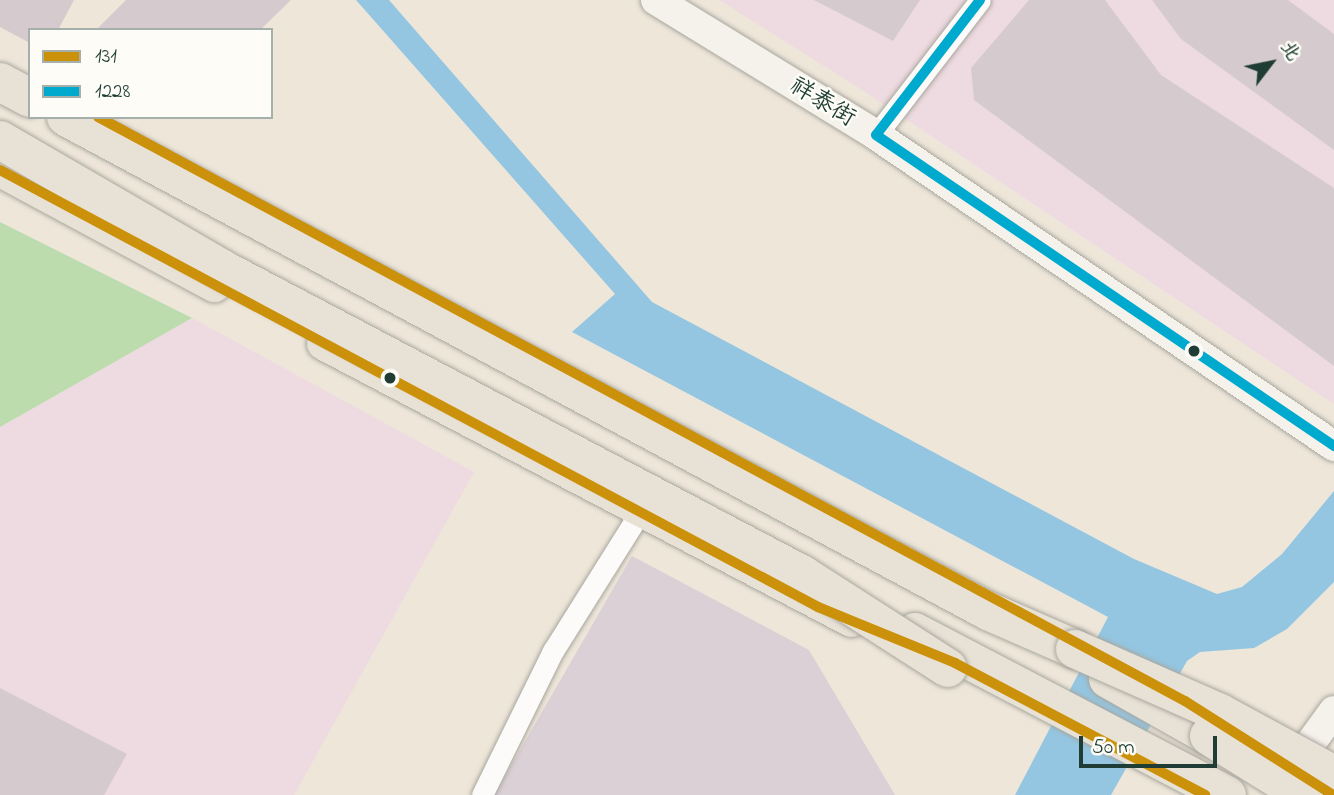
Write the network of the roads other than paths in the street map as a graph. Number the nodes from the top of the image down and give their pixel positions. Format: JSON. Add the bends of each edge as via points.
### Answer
{"nodes":[{"id":1,"x":656,"y":0,"type":"edge"},
{"id":2,"x":980,"y":0,"type":"edge"},
{"id":3,"x":0,"y":65,"type":"edge"},
{"id":4,"x":28,"y":80,"type":"edge"},
{"id":5,"x":0,"y":82,"type":"edge"},
{"id":6,"x":28,"y":97,"type":"edge"},
{"id":7,"x":70,"y":119,"type":"edge"},
{"id":8,"x":101,"y":119,"type":"edge"},
{"id":9,"x":876,"y":135,"type":"junction"},
{"id":10,"x":0,"y":140,"type":"edge"},
{"id":11,"x":0,"y":170,"type":"edge"},
{"id":12,"x":1334,"y":446,"type":"edge"},
{"id":13,"x":639,"y":514,"type":"junction"},
{"id":14,"x":803,"y":575,"type":"junction"},
{"id":15,"x":988,"y":611,"type":"junction"},
{"id":16,"x":1334,"y":711,"type":"edge"},
{"id":17,"x":1334,"y":775,"type":"edge"},
{"id":18,"x":1290,"y":786,"type":"edge"},
{"id":19,"x":1333,"y":794,"type":"edge"},
{"id":20,"x":482,"y":795,"type":"edge"},
{"id":21,"x":1184,"y":795,"type":"edge"},
{"id":22,"x":1205,"y":795,"type":"edge"},
{"id":23,"x":1227,"y":795,"type":"edge"}],
"edges":[{"from":1,"to":9,"type":"street","name":"祥泰街"},
{"from":2,"to":9,"type":"street"},
{"from":3,"to":4,"type":"main road"},
{"from":5,"to":6,"type":"highway"},
{"from":7,"to":15,"type":"highway"},
{"from":8,"to":18,"type":"main road","bridge":true,"via":[[1185,701]]},
{"from":9,"to":12,"type":"street","name":"祥泰街"},
{"from":10,"to":14,"type":"highway","bridge":true,"via":[[224,270]]},
{"from":11,"to":13,"type":"main road"},
{"from":13,"to":20,"type":"street","via":[[553,651]]},
{"from":13,"to":22,"type":"main road","via":[[818,607],[955,663]]},
{"from":14,"to":21,"type":"highway","bridge":true,"via":[[948,668]]},
{"from":14,"to":23,"type":"highway","bridge":true},
{"from":15,"to":17,"type":"highway","bridge":true,"via":[[1220,713]]},
{"from":15,"to":18,"type":"highway","bridge":true},
{"from":16,"to":18,"type":"street"},
{"from":18,"to":19,"type":"main road"}]}
